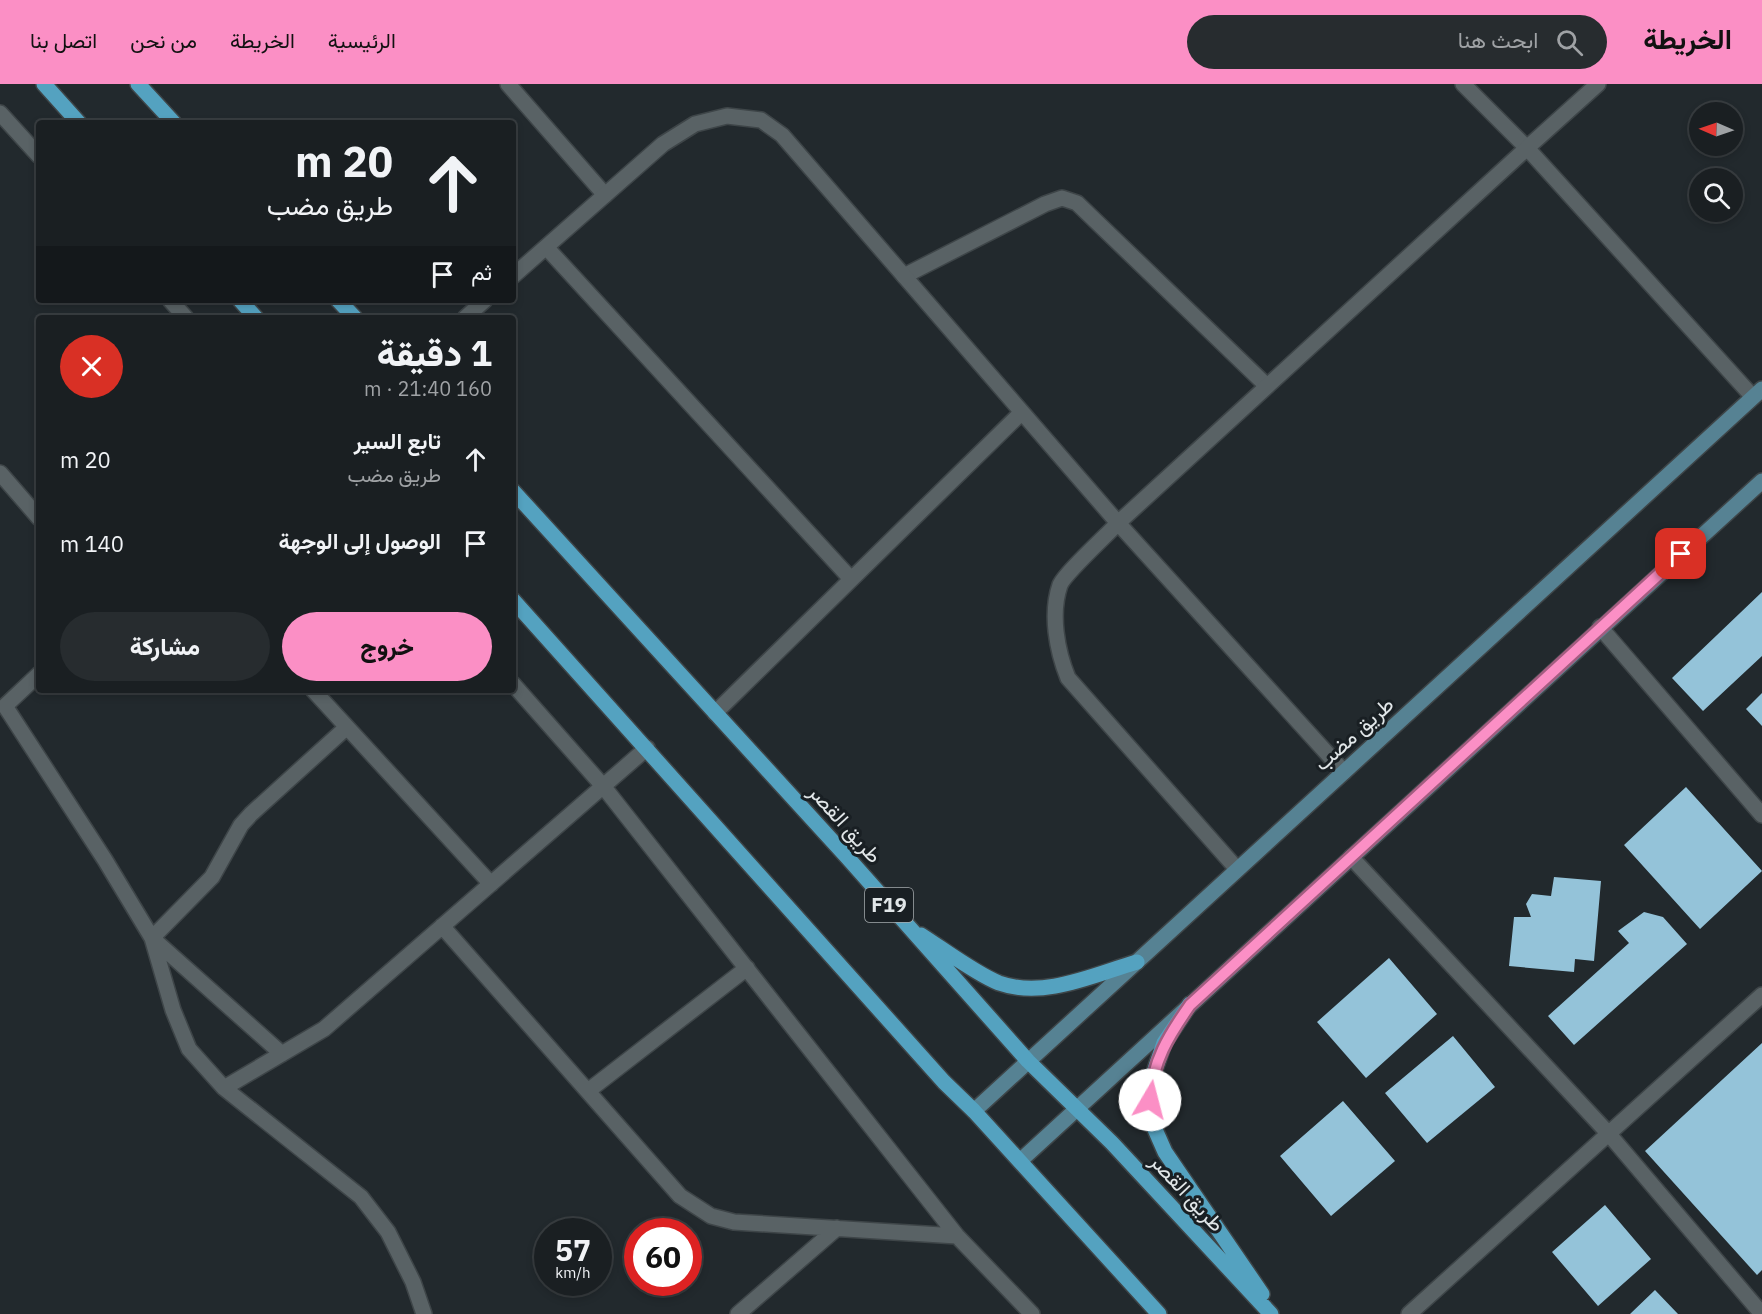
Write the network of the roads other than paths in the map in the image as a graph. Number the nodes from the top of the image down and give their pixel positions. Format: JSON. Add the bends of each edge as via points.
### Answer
{"nodes":[{"id":1,"x":44,"y":84,"type":"edge"},
{"id":2,"x":138,"y":84,"type":"edge"},
{"id":3,"x":507,"y":84,"type":"edge"},
{"id":4,"x":1463,"y":84,"type":"edge"},
{"id":5,"x":1598,"y":84,"type":"edge"},
{"id":6,"x":0,"y":113,"type":"edge"},
{"id":7,"x":76,"y":120,"type":"edge"},
{"id":8,"x":171,"y":120,"type":"edge"},
{"id":9,"x":1527,"y":148,"type":"junction"},
{"id":10,"x":36,"y":153,"type":"edge"},
{"id":11,"x":605,"y":195,"type":"junction"},
{"id":12,"x":546,"y":247,"type":"junction"},
{"id":13,"x":516,"y":273,"type":"edge"},
{"id":14,"x":904,"y":276,"type":"junction"},
{"id":15,"x":173,"y":303,"type":"edge"},
{"id":16,"x":243,"y":303,"type":"edge"},
{"id":17,"x":341,"y":303,"type":"edge"},
{"id":18,"x":482,"y":303,"type":"edge"},
{"id":19,"x":183,"y":315,"type":"edge"},
{"id":20,"x":253,"y":315,"type":"edge"},
{"id":21,"x":352,"y":315,"type":"edge"},
{"id":22,"x":468,"y":315,"type":"edge"},
{"id":23,"x":1267,"y":386,"type":"junction"},
{"id":24,"x":1757,"y":393,"type":"edge"},
{"id":25,"x":1022,"y":412,"type":"junction"},
{"id":26,"x":0,"y":473,"type":"edge"},
{"id":27,"x":1762,"y":481,"type":"edge"},
{"id":28,"x":516,"y":494,"type":"edge"},
{"id":29,"x":36,"y":515,"type":"edge"},
{"id":30,"x":1118,"y":523,"type":"junction"},
{"id":31,"x":851,"y":579,"type":"junction"},
{"id":32,"x":516,"y":603,"type":"edge"},
{"id":33,"x":1600,"y":627,"type":"junction"},
{"id":34,"x":36,"y":676,"type":"edge"},
{"id":35,"x":516,"y":687,"type":"edge"},
{"id":36,"x":316,"y":693,"type":"edge"},
{"id":37,"x":3,"y":702,"type":"edge"},
{"id":38,"x":715,"y":713,"type":"junction"},
{"id":39,"x":347,"y":727,"type":"junction"},
{"id":40,"x":647,"y":748,"type":"junction"},
{"id":41,"x":1344,"y":772,"type":"junction"},
{"id":42,"x":603,"y":786,"type":"junction"},
{"id":43,"x":1762,"y":815,"type":"edge"},
{"id":44,"x":1351,"y":856,"type":"junction"},
{"id":45,"x":1237,"y":869,"type":"junction"},
{"id":46,"x":491,"y":884,"type":"junction"},
{"id":47,"x":442,"y":926,"type":"junction"},
{"id":48,"x":906,"y":926,"type":"junction"},
{"id":49,"x":152,"y":938,"type":"junction"},
{"id":50,"x":1137,"y":962,"type":"junction"},
{"id":51,"x":747,"y":968,"type":"junction"},
{"id":52,"x":1762,"y":994,"type":"edge"},
{"id":53,"x":1190,"y":1005,"type":"junction"},
{"id":54,"x":282,"y":1054,"type":"junction"},
{"id":55,"x":1028,"y":1061,"type":"junction"},
{"id":56,"x":224,"y":1088,"type":"junction"},
{"id":57,"x":588,"y":1091,"type":"junction"},
{"id":58,"x":1077,"y":1108,"type":"junction"},
{"id":59,"x":975,"y":1111,"type":"junction"},
{"id":60,"x":1608,"y":1133,"type":"junction"},
{"id":61,"x":1020,"y":1161,"type":"junction"},
{"id":62,"x":837,"y":1228,"type":"junction"},
{"id":63,"x":957,"y":1236,"type":"junction"},
{"id":64,"x":424,"y":1314,"type":"edge"},
{"id":65,"x":738,"y":1314,"type":"edge"},
{"id":66,"x":1032,"y":1314,"type":"edge"},
{"id":67,"x":1159,"y":1314,"type":"edge"},
{"id":68,"x":1273,"y":1314,"type":"edge"},
{"id":69,"x":1409,"y":1314,"type":"edge"},
{"id":70,"x":1762,"y":1314,"type":"edge"}],
"edges":[{"from":1,"to":7,"type":"main road"},
{"from":2,"to":8,"type":"main road"},
{"from":3,"to":11,"type":"street"},
{"from":4,"to":9,"type":"street"},
{"from":5,"to":9,"type":"street"},
{"from":6,"to":10,"type":"street"},
{"from":9,"to":23,"type":"street"},
{"from":9,"to":24,"type":"street"},
{"from":11,"to":12,"type":"street"},
{"from":11,"to":14,"type":"street","via":[[663,144],[695,124],[727,116],[760,120],[782,135]]},
{"from":12,"to":13,"type":"street"},
{"from":12,"to":31,"type":"street"},
{"from":14,"to":23,"type":"street","via":[[1062,198],[1077,203]]},
{"from":14,"to":25,"type":"street"},
{"from":15,"to":19,"type":"street"},
{"from":16,"to":20,"type":"main road"},
{"from":17,"to":21,"type":"main road"},
{"from":18,"to":22,"type":"street"},
{"from":23,"to":30,"type":"street"},
{"from":24,"to":41,"type":"main road","name":"طريق مضب"},
{"from":25,"to":30,"type":"street"},
{"from":25,"to":31,"type":"street"},
{"from":26,"to":29,"type":"street"},
{"from":27,"to":33,"type":"main road"},
{"from":28,"to":38,"type":"main road","name":"طريق القصر","number":"F19"},
{"from":30,"to":41,"type":"street"},
{"from":30,"to":45,"type":"street","via":[[1060,584],[1056,621],[1061,660],[1068,678]]},
{"from":31,"to":38,"type":"street"},
{"from":32,"to":40,"type":"main road"},
{"from":33,"to":43,"type":"street"},
{"from":33,"to":44,"type":"main road"},
{"from":34,"to":37,"type":"street"},
{"from":35,"to":42,"type":"street"},
{"from":36,"to":39,"type":"street"},
{"from":37,"to":49,"type":"street"},
{"from":38,"to":48,"type":"main road","name":"طريق القصر","number":"F19"},
{"from":39,"to":46,"type":"street"},
{"from":39,"to":49,"type":"street","via":[[251,814],[212,878]]},
{"from":40,"to":42,"type":"street"},
{"from":40,"to":59,"type":"main road","via":[[944,1082]]},
{"from":41,"to":45,"type":"main road","name":"طريق مضب"},
{"from":42,"to":46,"type":"street"},
{"from":42,"to":51,"type":"street"},
{"from":44,"to":53,"type":"main road"},
{"from":44,"to":60,"type":"street"},
{"from":45,"to":50,"type":"main road","name":"طريق مضب"},
{"from":46,"to":47,"type":"street"},
{"from":47,"to":54,"type":"street","via":[[324,1029]]},
{"from":47,"to":57,"type":"street"},
{"from":48,"to":50,"type":"main road","via":[[998,982],[1020,988],[1044,989]]},
{"from":48,"to":55,"type":"main road","name":"طريق القصر","number":"F19"},
{"from":49,"to":54,"type":"street"},
{"from":49,"to":56,"type":"street","via":[[189,1049]]},
{"from":50,"to":55,"type":"main road","name":"طريق مضب"},
{"from":51,"to":57,"type":"street"},
{"from":51,"to":63,"type":"street"},
{"from":52,"to":60,"type":"street"},
{"from":53,"to":58,"type":"main road"},
{"from":53,"to":68,"type":"main road","via":[[1164,1042],[1151,1081],[1150,1118],[1165,1152]]},
{"from":54,"to":56,"type":"street"},
{"from":55,"to":58,"type":"main road","name":"طريق القصر","number":"F19"},
{"from":55,"to":59,"type":"main road","name":"طريق مضب"},
{"from":56,"to":64,"type":"street","via":[[361,1197],[388,1232]]},
{"from":57,"to":62,"type":"street","via":[[680,1196],[711,1216]]},
{"from":58,"to":61,"type":"main road"},
{"from":58,"to":68,"type":"main road","name":"طريق القصر","number":"F19"},
{"from":59,"to":61,"type":"main road"},
{"from":60,"to":69,"type":"street"},
{"from":60,"to":70,"type":"street"},
{"from":61,"to":67,"type":"main road"},
{"from":62,"to":63,"type":"street"},
{"from":62,"to":65,"type":"street"},
{"from":63,"to":66,"type":"street"}]}
